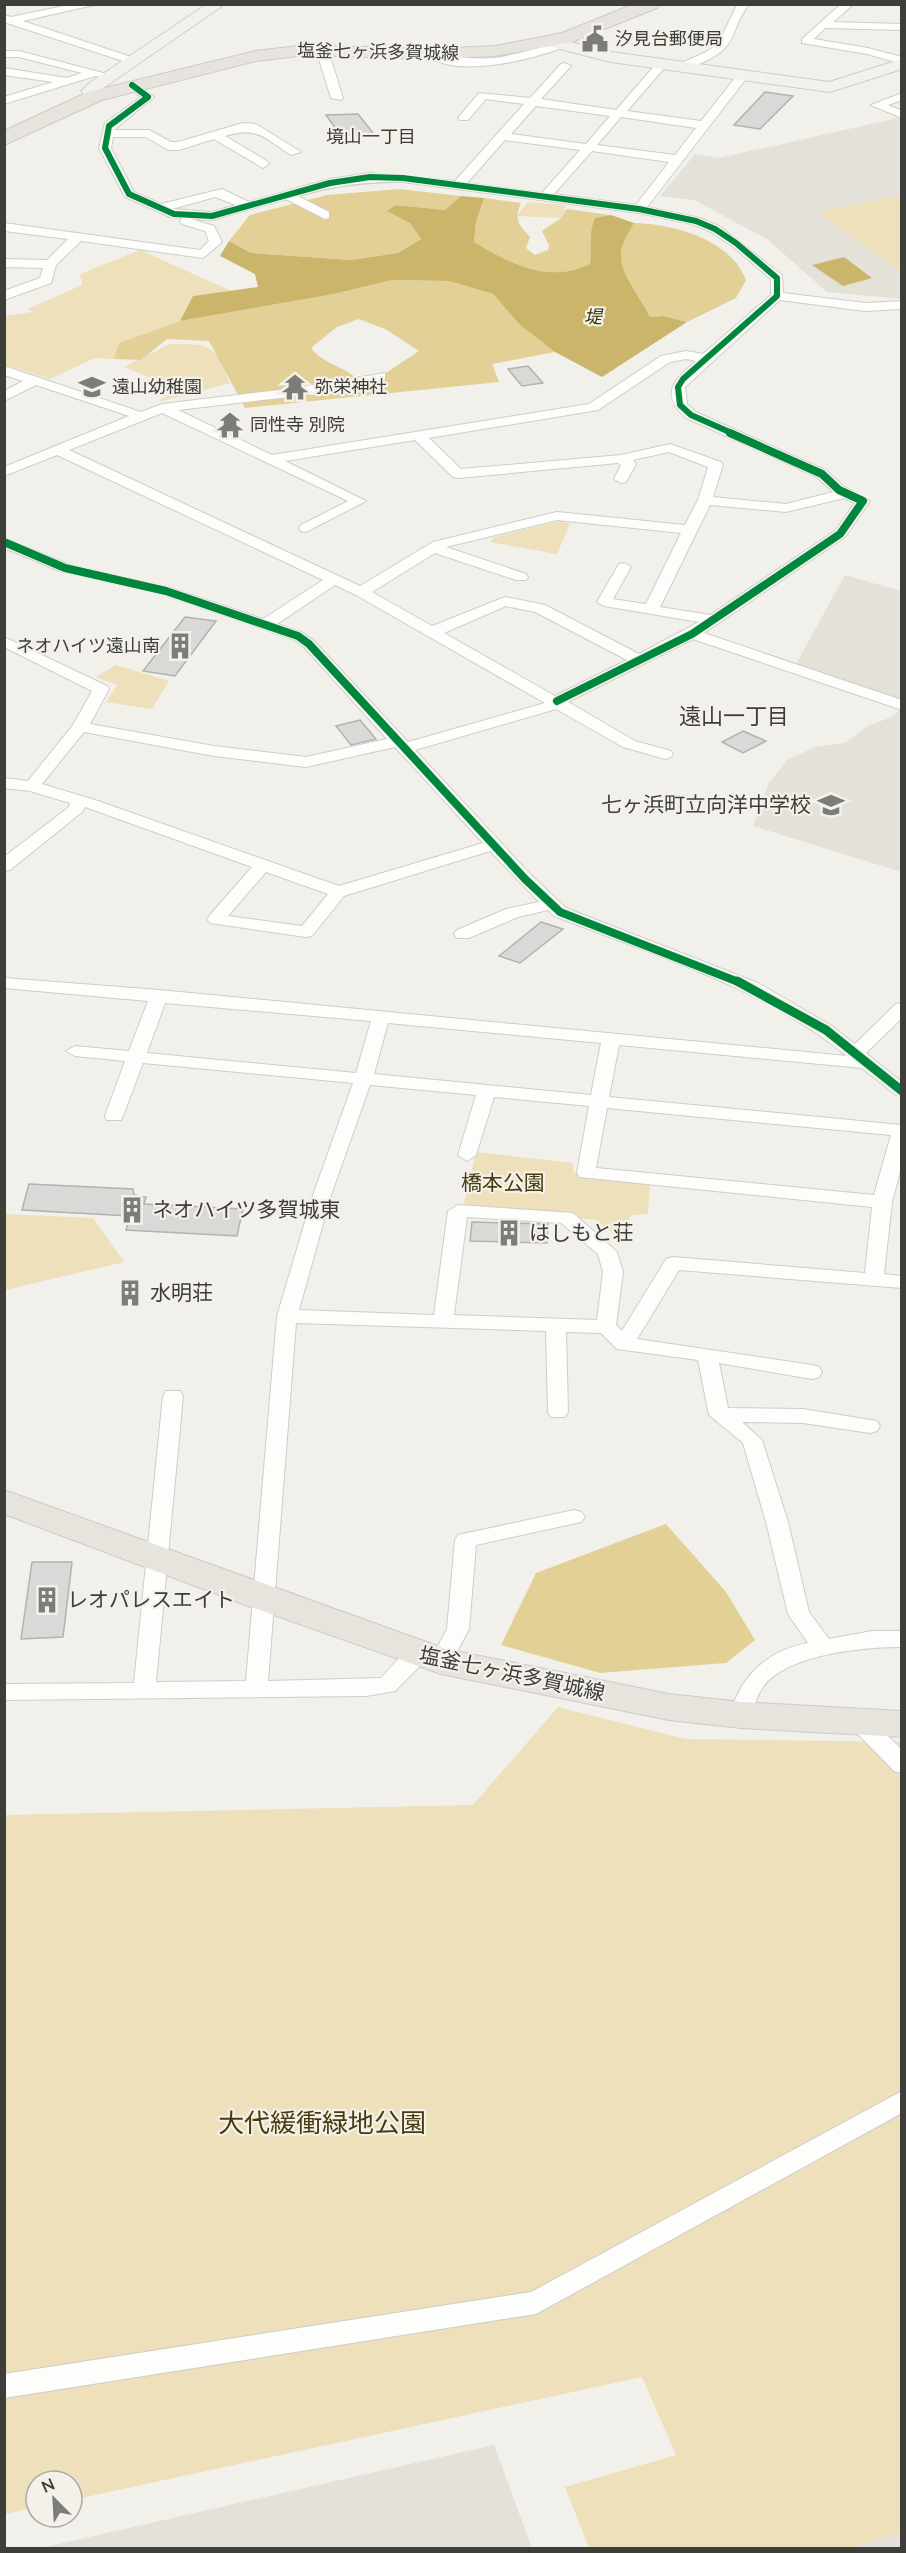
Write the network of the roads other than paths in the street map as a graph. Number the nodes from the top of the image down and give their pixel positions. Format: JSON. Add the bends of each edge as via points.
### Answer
{"nodes":[{"id":1,"x":18,"y":4,"type":"edge"},
{"id":2,"x":93,"y":4,"type":"edge"},
{"id":3,"x":218,"y":4,"type":"edge"},
{"id":4,"x":651,"y":4,"type":"edge"},
{"id":5,"x":744,"y":4,"type":"edge"},
{"id":6,"x":849,"y":4,"type":"edge"},
{"id":7,"x":7,"y":17,"type":"edge"},
{"id":8,"x":822,"y":25,"type":"junction"},
{"id":9,"x":902,"y":27,"type":"edge"},
{"id":10,"x":556,"y":44,"type":"junction"},
{"id":11,"x":322,"y":50,"type":"junction"},
{"id":12,"x":4,"y":54,"type":"edge"},
{"id":13,"x":133,"y":61,"type":"junction"},
{"id":14,"x":902,"y":62,"type":"edge"},
{"id":15,"x":661,"y":64,"type":"junction"},
{"id":16,"x":565,"y":66,"type":"dead end"},
{"id":17,"x":681,"y":67,"type":"junction"},
{"id":18,"x":6,"y":72,"type":"edge"},
{"id":19,"x":102,"y":74,"type":"junction"},
{"id":20,"x":743,"y":75,"type":"junction"},
{"id":21,"x":69,"y":81,"type":"junction"},
{"id":22,"x":132,"y":86,"type":"junction"},
{"id":23,"x":95,"y":96,"type":"junction"},
{"id":24,"x":902,"y":96,"type":"edge"},
{"id":25,"x":337,"y":98,"type":"dead end"},
{"id":26,"x":534,"y":101,"type":"junction"},
{"id":27,"x":4,"y":102,"type":"edge"},
{"id":28,"x":618,"y":114,"type":"junction"},
{"id":29,"x":902,"y":115,"type":"edge"},
{"id":30,"x":464,"y":118,"type":"dead end"},
{"id":31,"x":703,"y":125,"type":"junction"},
{"id":32,"x":108,"y":133,"type":"junction"},
{"id":33,"x":215,"y":135,"type":"junction"},
{"id":34,"x":501,"y":136,"type":"junction"},
{"id":35,"x":4,"y":139,"type":"edge"},
{"id":36,"x":589,"y":148,"type":"junction"},
{"id":37,"x":295,"y":153,"type":"dead end"},
{"id":38,"x":676,"y":159,"type":"junction"},
{"id":39,"x":263,"y":164,"type":"dead end"},
{"id":40,"x":457,"y":186,"type":"junction"},
{"id":41,"x":287,"y":195,"type":"junction"},
{"id":42,"x":546,"y":196,"type":"junction"},
{"id":43,"x":247,"y":206,"type":"junction"},
{"id":44,"x":160,"y":208,"type":"junction"},
{"id":45,"x":639,"y":209,"type":"junction"},
{"id":46,"x":174,"y":214,"type":"junction"},
{"id":47,"x":326,"y":215,"type":"dead end"},
{"id":48,"x":4,"y":227,"type":"edge"},
{"id":49,"x":77,"y":238,"type":"junction"},
{"id":50,"x":4,"y":262,"type":"edge"},
{"id":51,"x":50,"y":264,"type":"junction"},
{"id":52,"x":4,"y":296,"type":"edge"},
{"id":53,"x":777,"y":296,"type":"junction"},
{"id":54,"x":902,"y":305,"type":"edge"},
{"id":55,"x":706,"y":359,"type":"junction"},
{"id":56,"x":4,"y":370,"type":"edge"},
{"id":57,"x":380,"y":376,"type":"dead end"},
{"id":58,"x":34,"y":380,"type":"junction"},
{"id":59,"x":4,"y":397,"type":"edge"},
{"id":60,"x":162,"y":408,"type":"junction"},
{"id":61,"x":141,"y":416,"type":"junction"},
{"id":62,"x":419,"y":436,"type":"junction"},
{"id":63,"x":57,"y":450,"type":"junction"},
{"id":64,"x":270,"y":459,"type":"junction"},
{"id":65,"x":621,"y":459,"type":"junction"},
{"id":66,"x":4,"y":472,"type":"edge"},
{"id":67,"x":621,"y":479,"type":"dead end"},
{"id":68,"x":846,"y":493,"type":"junction"},
{"id":69,"x":705,"y":500,"type":"junction"},
{"id":70,"x":306,"y":528,"type":"dead end"},
{"id":71,"x":690,"y":530,"type":"junction"},
{"id":72,"x":4,"y":542,"type":"edge"},
{"id":73,"x":433,"y":548,"type":"junction"},
{"id":74,"x":624,"y":567,"type":"dead end"},
{"id":75,"x":521,"y":577,"type":"dead end"},
{"id":76,"x":333,"y":580,"type":"junction"},
{"id":77,"x":361,"y":592,"type":"junction"},
{"id":78,"x":651,"y":610,"type":"junction"},
{"id":79,"x":713,"y":620,"type":"junction"},
{"id":80,"x":266,"y":624,"type":"junction"},
{"id":81,"x":432,"y":632,"type":"junction"},
{"id":82,"x":692,"y":634,"type":"junction"},
{"id":83,"x":5,"y":641,"type":"edge"},
{"id":84,"x":638,"y":660,"type":"junction"},
{"id":85,"x":559,"y":702,"type":"junction"},
{"id":86,"x":902,"y":705,"type":"edge"},
{"id":87,"x":80,"y":727,"type":"junction"},
{"id":88,"x":402,"y":744,"type":"junction"},
{"id":89,"x":665,"y":754,"type":"dead end"},
{"id":90,"x":4,"y":783,"type":"edge"},
{"id":91,"x":32,"y":786,"type":"junction"},
{"id":92,"x":79,"y":800,"type":"junction"},
{"id":93,"x":494,"y":845,"type":"junction"},
{"id":94,"x":263,"y":865,"type":"junction"},
{"id":95,"x":4,"y":866,"type":"edge"},
{"id":96,"x":338,"y":892,"type":"junction"},
{"id":97,"x":551,"y":904,"type":"junction"},
{"id":98,"x":463,"y":934,"type":"dead end"},
{"id":99,"x":4,"y":983,"type":"edge"},
{"id":100,"x":159,"y":995,"type":"junction"},
{"id":101,"x":902,"y":1008,"type":"edge"},
{"id":102,"x":381,"y":1017,"type":"junction"},
{"id":103,"x":611,"y":1038,"type":"junction"},
{"id":104,"x":75,"y":1051,"type":"dead end"},
{"id":105,"x":136,"y":1056,"type":"junction"},
{"id":106,"x":860,"y":1058,"type":"junction"},
{"id":107,"x":363,"y":1080,"type":"junction"},
{"id":108,"x":486,"y":1092,"type":"junction"},
{"id":109,"x":902,"y":1092,"type":"edge"},
{"id":110,"x":598,"y":1102,"type":"junction"},
{"id":111,"x":114,"y":1116,"type":"dead end"},
{"id":112,"x":901,"y":1131,"type":"edge"},
{"id":113,"x":467,"y":1155,"type":"dead end"},
{"id":114,"x":882,"y":1202,"type":"junction"},
{"id":115,"x":874,"y":1280,"type":"junction"},
{"id":116,"x":902,"y":1282,"type":"edge"},
{"id":117,"x":287,"y":1316,"type":"junction"},
{"id":118,"x":443,"y":1322,"type":"junction"},
{"id":119,"x":556,"y":1326,"type":"junction"},
{"id":120,"x":606,"y":1327,"type":"junction"},
{"id":121,"x":624,"y":1344,"type":"junction"},
{"id":122,"x":707,"y":1355,"type":"junction"},
{"id":123,"x":812,"y":1372,"type":"dead end"},
{"id":124,"x":173,"y":1396,"type":"dead end"},
{"id":125,"x":558,"y":1412,"type":"dead end"},
{"id":126,"x":719,"y":1415,"type":"junction"},
{"id":127,"x":870,"y":1426,"type":"dead end"},
{"id":128,"x":4,"y":1501,"type":"edge"},
{"id":129,"x":574,"y":1517,"type":"dead end"},
{"id":130,"x":158,"y":1557,"type":"junction"},
{"id":131,"x":263,"y":1598,"type":"junction"},
{"id":132,"x":902,"y":1639,"type":"edge"},
{"id":133,"x":824,"y":1647,"type":"junction"},
{"id":134,"x":429,"y":1658,"type":"junction"},
{"id":135,"x":256,"y":1689,"type":"junction"},
{"id":136,"x":144,"y":1690,"type":"junction"},
{"id":137,"x":4,"y":1692,"type":"edge"},
{"id":138,"x":741,"y":1715,"type":"junction"},
{"id":139,"x":860,"y":1722,"type":"junction"},
{"id":140,"x":902,"y":1724,"type":"edge"},
{"id":141,"x":902,"y":1765,"type":"edge"},
{"id":142,"x":902,"y":2101,"type":"edge"},
{"id":143,"x":4,"y":2386,"type":"edge"}],
"edges":[{"from":1,"to":7,"type":"street"},
{"from":2,"to":7,"type":"street"},
{"from":3,"to":13,"type":"street"},
{"from":4,"to":10,"type":"main road","name":"塩釜七ヶ浜多賀城線"},
{"from":5,"to":17,"type":"street","via":[[731,23],[724,45]]},
{"from":6,"to":8,"type":"street"},
{"from":7,"to":13,"type":"street"},
{"from":8,"to":9,"type":"street"},
{"from":8,"to":14,"type":"street","via":[[806,41],[868,51]]},
{"from":10,"to":11,"type":"main road","name":"塩釜七ヶ浜多賀城線","via":[[508,55]]},
{"from":10,"to":15,"type":"street"},
{"from":11,"to":22,"type":"main road","name":"塩釜七ヶ浜多賀城線","via":[[267,54]]},
{"from":11,"to":25,"type":"street"},
{"from":12,"to":19,"type":"street"},
{"from":13,"to":19,"type":"street"},
{"from":14,"to":20,"type":"street","via":[[834,87]]},
{"from":15,"to":17,"type":"street"},
{"from":15,"to":28,"type":"street"},
{"from":16,"to":26,"type":"street"},
{"from":17,"to":20,"type":"street"},
{"from":18,"to":21,"type":"street"},
{"from":19,"to":21,"type":"street"},
{"from":19,"to":23,"type":"street","via":[[89,91]]},
{"from":20,"to":31,"type":"street"},
{"from":21,"to":27,"type":"street"},
{"from":22,"to":23,"type":"main road","name":"塩釜七ヶ浜多賀城線"},
{"from":22,"to":32,"type":"street","via":[[148,98],[109,126]]},
{"from":23,"to":35,"type":"main road","name":"塩釜七ヶ浜多賀城線"},
{"from":24,"to":29,"type":"street","via":[[877,105]]},
{"from":26,"to":28,"type":"street"},
{"from":26,"to":30,"type":"street","via":[[483,95]]},
{"from":26,"to":34,"type":"street"},
{"from":28,"to":31,"type":"street"},
{"from":28,"to":36,"type":"street"},
{"from":31,"to":38,"type":"street"},
{"from":32,"to":33,"type":"street","via":[[149,135],[168,146]]},
{"from":32,"to":44,"type":"street","via":[[105,148],[129,194]]},
{"from":33,"to":37,"type":"street","via":[[243,127],[256,128]]},
{"from":33,"to":39,"type":"street"},
{"from":34,"to":36,"type":"street"},
{"from":34,"to":40,"type":"street"},
{"from":36,"to":38,"type":"street"},
{"from":36,"to":42,"type":"street"},
{"from":38,"to":45,"type":"street"},
{"from":40,"to":41,"type":"street","via":[[370,177]]},
{"from":40,"to":42,"type":"street"},
{"from":41,"to":43,"type":"street"},
{"from":41,"to":47,"type":"street"},
{"from":42,"to":45,"type":"street"},
{"from":43,"to":44,"type":"street","via":[[215,193]]},
{"from":43,"to":46,"type":"street","via":[[212,216]]},
{"from":44,"to":46,"type":"street"},
{"from":45,"to":53,"type":"street","via":[[716,229],[768,268],[777,278]]},
{"from":46,"to":49,"type":"street","via":[[210,229],[216,242],[203,254]]},
{"from":48,"to":49,"type":"street"},
{"from":49,"to":51,"type":"street"},
{"from":50,"to":51,"type":"street"},
{"from":51,"to":52,"type":"street","via":[[46,280]]},
{"from":53,"to":54,"type":"street","via":[[865,307]]},
{"from":53,"to":55,"type":"street"},
{"from":55,"to":62,"type":"street","via":[[666,359],[593,407]]},
{"from":55,"to":68,"type":"street","via":[[678,387],[680,405],[691,415],[822,474]]},
{"from":56,"to":58,"type":"street"},
{"from":57,"to":60,"type":"street","via":[[297,392]]},
{"from":58,"to":59,"type":"street"},
{"from":58,"to":61,"type":"street"},
{"from":60,"to":61,"type":"street"},
{"from":60,"to":64,"type":"street"},
{"from":61,"to":63,"type":"street"},
{"from":62,"to":64,"type":"street"},
{"from":62,"to":65,"type":"street","via":[[458,474]]},
{"from":63,"to":66,"type":"street"},
{"from":63,"to":76,"type":"street"},
{"from":64,"to":70,"type":"street","via":[[359,501]]},
{"from":65,"to":67,"type":"street","via":[[630,464]]},
{"from":65,"to":69,"type":"street","via":[[670,448],[716,465]]},
{"from":68,"to":69,"type":"street","via":[[786,508]]},
{"from":68,"to":79,"type":"street","via":[[863,501],[840,534]]},
{"from":69,"to":71,"type":"street"},
{"from":71,"to":73,"type":"street","via":[[557,516]]},
{"from":71,"to":78,"type":"street"},
{"from":72,"to":80,"type":"street","via":[[64,568],[166,591]]},
{"from":73,"to":75,"type":"street"},
{"from":73,"to":77,"type":"street"},
{"from":74,"to":78,"type":"street","via":[[604,602]]},
{"from":76,"to":77,"type":"street"},
{"from":76,"to":80,"type":"street"},
{"from":77,"to":81,"type":"street"},
{"from":78,"to":79,"type":"street"},
{"from":79,"to":82,"type":"street"},
{"from":80,"to":88,"type":"street","via":[[309,644]]},
{"from":81,"to":84,"type":"street","via":[[506,601],[540,608]]},
{"from":81,"to":85,"type":"street"},
{"from":82,"to":84,"type":"street"},
{"from":82,"to":86,"type":"street"},
{"from":83,"to":87,"type":"street","via":[[101,689]]},
{"from":84,"to":85,"type":"street"},
{"from":85,"to":88,"type":"street","via":[[478,729]]},
{"from":85,"to":89,"type":"street","via":[[629,744]]},
{"from":87,"to":88,"type":"street","via":[[214,751],[306,762]]},
{"from":87,"to":91,"type":"street"},
{"from":88,"to":93,"type":"street"},
{"from":90,"to":91,"type":"street"},
{"from":91,"to":92,"type":"street"},
{"from":92,"to":94,"type":"street"},
{"from":92,"to":95,"type":"street","via":[[76,809]]},
{"from":93,"to":96,"type":"street"},
{"from":93,"to":97,"type":"street"},
{"from":94,"to":96,"type":"street"},
{"from":94,"to":96,"type":"street","via":[[216,919],[306,932]]},
{"from":97,"to":98,"type":"street","via":[[512,913]]},
{"from":97,"to":106,"type":"street","via":[[560,912],[752,987],[826,1030]]},
{"from":99,"to":100,"type":"street"},
{"from":100,"to":102,"type":"street"},
{"from":100,"to":105,"type":"street"},
{"from":101,"to":106,"type":"street"},
{"from":102,"to":103,"type":"street"},
{"from":102,"to":107,"type":"street"},
{"from":103,"to":106,"type":"street"},
{"from":103,"to":110,"type":"street"},
{"from":104,"to":105,"type":"street"},
{"from":105,"to":107,"type":"street"},
{"from":105,"to":111,"type":"street"},
{"from":106,"to":109,"type":"street"},
{"from":107,"to":108,"type":"street"},
{"from":107,"to":117,"type":"street","via":[[322,1195]]},
{"from":108,"to":110,"type":"street"},
{"from":108,"to":113,"type":"street"},
{"from":110,"to":112,"type":"street"},
{"from":110,"to":114,"type":"street","via":[[586,1173]]},
{"from":112,"to":114,"type":"street"},
{"from":114,"to":115,"type":"street"},
{"from":115,"to":116,"type":"street"},
{"from":115,"to":121,"type":"street","via":[[673,1263]]},
{"from":117,"to":118,"type":"street"},
{"from":117,"to":131,"type":"street"},
{"from":118,"to":119,"type":"street"},
{"from":118,"to":120,"type":"street","via":[[458,1211],[566,1217],[607,1252],[613,1272]]},
{"from":119,"to":120,"type":"street"},
{"from":119,"to":125,"type":"street"},
{"from":120,"to":121,"type":"street"},
{"from":121,"to":122,"type":"street"},
{"from":122,"to":123,"type":"street"},
{"from":122,"to":126,"type":"street"},
{"from":124,"to":130,"type":"street"},
{"from":126,"to":127,"type":"street","via":[[803,1416]]},
{"from":126,"to":133,"type":"street","via":[[752,1440],[799,1614]]},
{"from":128,"to":130,"type":"main road","name":"塩釜七ヶ浜多賀城線"},
{"from":129,"to":134,"type":"street","via":[[466,1540],[458,1629]]},
{"from":130,"to":131,"type":"main road","name":"塩釜七ヶ浜多賀城線"},
{"from":130,"to":136,"type":"street"},
{"from":131,"to":134,"type":"main road","name":"塩釜七ヶ浜多賀城線"},
{"from":131,"to":135,"type":"street"},
{"from":132,"to":133,"type":"street","via":[[872,1639]]},
{"from":133,"to":138,"type":"street","via":[[795,1653],[756,1679]]},
{"from":134,"to":135,"type":"street","via":[[387,1685]]},
{"from":134,"to":138,"type":"main road","name":"塩釜七ヶ浜多賀城線","via":[[669,1707]]},
{"from":135,"to":136,"type":"street"},
{"from":136,"to":137,"type":"street"},
{"from":138,"to":139,"type":"main road","name":"塩釜七ヶ浜多賀城線"},
{"from":139,"to":140,"type":"main road","name":"塩釜七ヶ浜多賀城線"},
{"from":139,"to":141,"type":"street"},
{"from":142,"to":143,"type":"street","via":[[537,2303]]}]}
